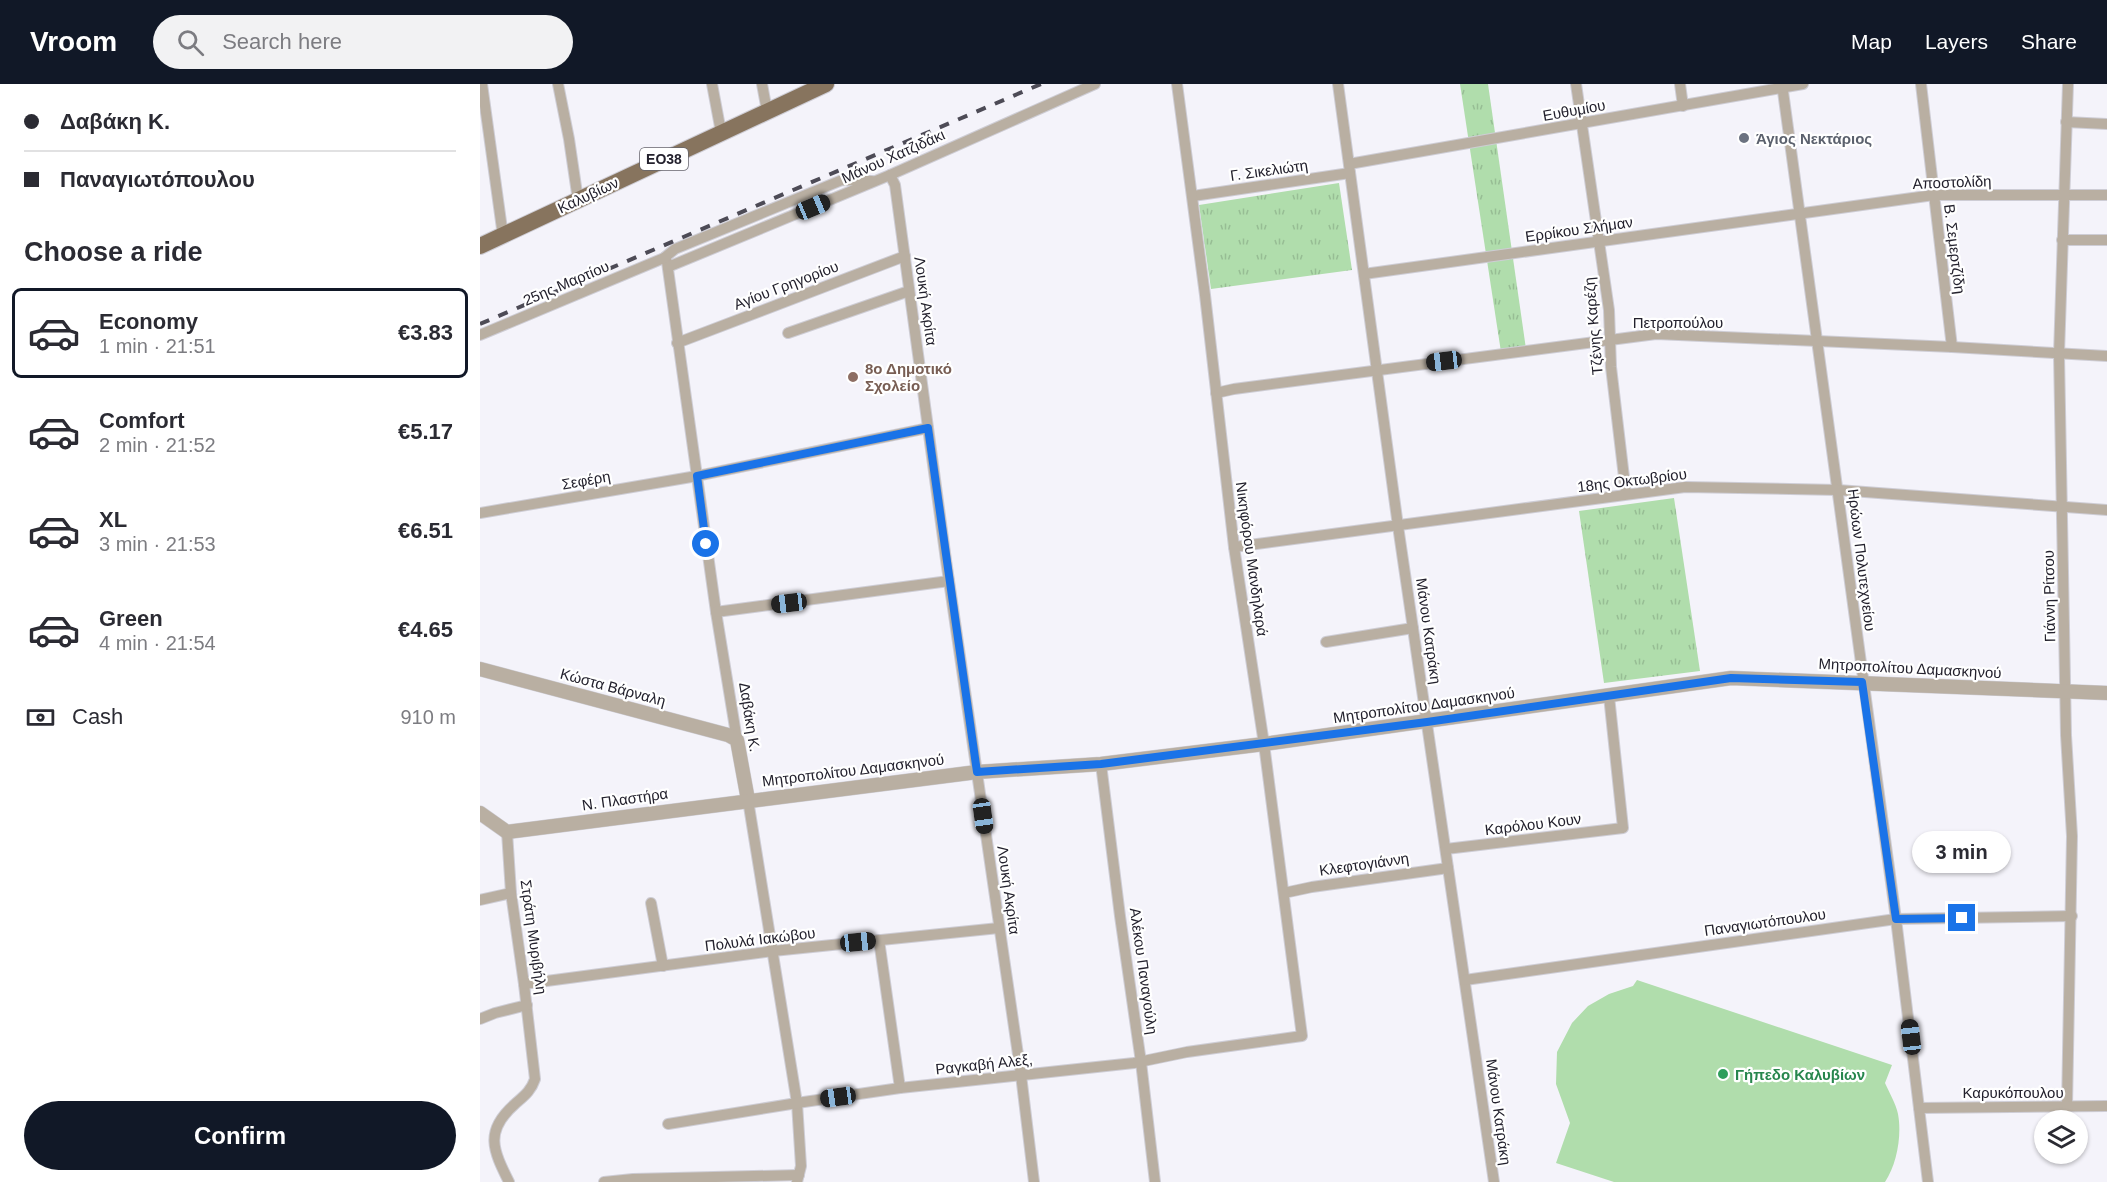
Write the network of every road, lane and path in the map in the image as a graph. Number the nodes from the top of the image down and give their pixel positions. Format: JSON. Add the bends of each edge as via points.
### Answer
{"nodes":[{"id":1,"x":482,"y":84,"type":"edge"},
{"id":2,"x":558,"y":84,"type":"edge"},
{"id":3,"x":712,"y":84,"type":"edge"},
{"id":4,"x":762,"y":84,"type":"edge"},
{"id":5,"x":826,"y":84,"type":"edge"},
{"id":6,"x":1095,"y":84,"type":"edge"},
{"id":7,"x":1177,"y":84,"type":"edge"},
{"id":8,"x":1338,"y":84,"type":"edge"},
{"id":9,"x":1576,"y":84,"type":"edge"},
{"id":10,"x":1680,"y":84,"type":"edge"},
{"id":11,"x":1803,"y":84,"type":"edge"},
{"id":12,"x":1921,"y":84,"type":"edge"},
{"id":13,"x":2068,"y":84,"type":"edge"},
{"id":14,"x":1782,"y":86,"type":"edge"},
{"id":15,"x":482,"y":103,"type":"edge"},
{"id":16,"x":1683,"y":106,"type":"junction"},
{"id":17,"x":768,"y":111,"type":"junction"},
{"id":18,"x":2066,"y":122,"type":"junction"},
{"id":19,"x":1581,"y":123,"type":"junction"},
{"id":20,"x":2107,"y":124,"type":"edge"},
{"id":21,"x":721,"y":132,"type":"junction"},
{"id":22,"x":1350,"y":168,"type":"junction"},
{"id":23,"x":890,"y":175,"type":"junction"},
{"id":24,"x":1934,"y":195,"type":"junction"},
{"id":25,"x":2064,"y":195,"type":"junction"},
{"id":26,"x":2107,"y":195,"type":"edge"},
{"id":27,"x":1192,"y":196,"type":"junction"},
{"id":28,"x":578,"y":200,"type":"junction"},
{"id":29,"x":1798,"y":213,"type":"junction"},
{"id":30,"x":503,"y":236,"type":"junction"},
{"id":31,"x":2062,"y":240,"type":"junction"},
{"id":32,"x":2107,"y":240,"type":"edge"},
{"id":33,"x":1599,"y":241,"type":"junction"},
{"id":34,"x":480,"y":246,"type":"edge"},
{"id":35,"x":905,"y":256,"type":"junction"},
{"id":36,"x":666,"y":263,"type":"junction"},
{"id":37,"x":1364,"y":274,"type":"junction"},
{"id":38,"x":909,"y":291,"type":"junction"},
{"id":39,"x":788,"y":333,"type":"dead end"},
{"id":40,"x":480,"y":335,"type":"edge"},
{"id":41,"x":1610,"y":339,"type":"junction"},
{"id":42,"x":1817,"y":341,"type":"junction"},
{"id":43,"x":677,"y":343,"type":"junction"},
{"id":44,"x":1952,"y":347,"type":"junction"},
{"id":45,"x":2059,"y":354,"type":"junction"},
{"id":46,"x":2107,"y":356,"type":"edge"},
{"id":47,"x":1377,"y":369,"type":"junction"},
{"id":48,"x":1216,"y":393,"type":"junction"},
{"id":49,"x":928,"y":428,"type":"junction"},
{"id":50,"x":697,"y":476,"type":"junction"},
{"id":51,"x":1838,"y":490,"type":"junction"},
{"id":52,"x":1626,"y":494,"type":"junction"},
{"id":53,"x":2062,"y":507,"type":"junction"},
{"id":54,"x":2107,"y":510,"type":"edge"},
{"id":55,"x":480,"y":513,"type":"edge"},
{"id":56,"x":1398,"y":526,"type":"junction"},
{"id":57,"x":1234,"y":548,"type":"junction"},
{"id":58,"x":949,"y":581,"type":"junction"},
{"id":59,"x":716,"y":612,"type":"junction"},
{"id":60,"x":1413,"y":628,"type":"junction"},
{"id":61,"x":1326,"y":642,"type":"dead end"},
{"id":62,"x":480,"y":669,"type":"edge"},
{"id":63,"x":1862,"y":682,"type":"junction"},
{"id":64,"x":2066,"y":691,"type":"junction"},
{"id":65,"x":2107,"y":693,"type":"edge"},
{"id":66,"x":1609,"y":696,"type":"junction"},
{"id":67,"x":1427,"y":722,"type":"junction"},
{"id":68,"x":737,"y":740,"type":"junction"},
{"id":69,"x":1264,"y":744,"type":"junction"},
{"id":70,"x":1101,"y":764,"type":"junction"},
{"id":71,"x":977,"y":772,"type":"junction"},
{"id":72,"x":748,"y":800,"type":"junction"},
{"id":73,"x":480,"y":813,"type":"edge"},
{"id":74,"x":507,"y":832,"type":"junction"},
{"id":75,"x":1446,"y":849,"type":"junction"},
{"id":76,"x":1448,"y":868,"type":"junction"},
{"id":77,"x":511,"y":893,"type":"junction"},
{"id":78,"x":1284,"y":893,"type":"junction"},
{"id":79,"x":480,"y":900,"type":"edge"},
{"id":80,"x":651,"y":903,"type":"dead end"},
{"id":81,"x":2072,"y":916,"type":"junction"},
{"id":82,"x":1896,"y":919,"type":"junction"},
{"id":83,"x":999,"y":928,"type":"junction"},
{"id":84,"x":879,"y":940,"type":"junction"},
{"id":85,"x":773,"y":951,"type":"junction"},
{"id":86,"x":663,"y":966,"type":"junction"},
{"id":87,"x":1465,"y":980,"type":"junction"},
{"id":88,"x":525,"y":984,"type":"junction"},
{"id":89,"x":527,"y":1005,"type":"junction"},
{"id":90,"x":480,"y":1019,"type":"edge"},
{"id":91,"x":1302,"y":1036,"type":"joint"},
{"id":92,"x":1141,"y":1062,"type":"junction"},
{"id":93,"x":1022,"y":1075,"type":"junction"},
{"id":94,"x":900,"y":1088,"type":"junction"},
{"id":95,"x":797,"y":1103,"type":"junction"},
{"id":96,"x":2107,"y":1106,"type":"edge"},
{"id":97,"x":2067,"y":1107,"type":"junction"},
{"id":98,"x":1919,"y":1108,"type":"junction"},
{"id":99,"x":669,"y":1124,"type":"dead end"},
{"id":100,"x":798,"y":1178,"type":"edge"},
{"id":101,"x":509,"y":1182,"type":"edge"},
{"id":102,"x":604,"y":1182,"type":"edge"},
{"id":103,"x":1034,"y":1182,"type":"edge"},
{"id":104,"x":1155,"y":1182,"type":"edge"},
{"id":105,"x":1494,"y":1182,"type":"edge"},
{"id":106,"x":1928,"y":1182,"type":"edge"}],
"edges":[{"from":1,"to":15,"type":"street"},
{"from":2,"to":28,"type":"street"},
{"from":3,"to":21,"type":"street"},
{"from":4,"to":17,"type":"street"},
{"from":5,"to":17,"type":"main road","name":"Καλυβίων","number":"ΕΟ38"},
{"from":6,"to":23,"type":"street","name":"Μάνου Χατζιδάκι"},
{"from":7,"to":27,"type":"street","name":"Νικηφόρου Μανδηλαρά"},
{"from":8,"to":22,"type":"street","name":"Μάνου Κατράκη"},
{"from":9,"to":19,"type":"street","name":"Τζένης Καρέζη"},
{"from":10,"to":16,"type":"street"},
{"from":11,"to":14,"type":"street","name":"Ευθυμίου"},
{"from":12,"to":24,"type":"street","name":"Β. Σεμερτζίδη"},
{"from":13,"to":18,"type":"street","name":"Γιάννη Ρίτσου"},
{"from":14,"to":16,"type":"street","name":"Ευθυμίου"},
{"from":14,"to":29,"type":"street","name":"Ηρώων Πολυτεχνείου"},
{"from":15,"to":30,"type":"street"},
{"from":16,"to":19,"type":"street","name":"Ευθυμίου"},
{"from":17,"to":21,"type":"main road","name":"Καλυβίων","number":"ΕΟ38"},
{"from":18,"to":20,"type":"street"},
{"from":18,"to":25,"type":"street","name":"Γιάννη Ρίτσου"},
{"from":19,"to":22,"type":"street","name":"Ευθυμίου"},
{"from":19,"to":33,"type":"street","name":"Τζένης Καρέζη"},
{"from":21,"to":28,"type":"main road","name":"Καλυβίων","number":"ΕΟ38"},
{"from":22,"to":27,"type":"street","name":"Γ. Σικελιώτη"},
{"from":22,"to":37,"type":"street","name":"Μάνου Κατράκη"},
{"from":23,"to":35,"type":"street","name":"Λουκή Ακρίτα","via":[[895,185]]},
{"from":23,"to":36,"type":"street","name":"Μάνου Χατζιδάκι"},
{"from":24,"to":25,"type":"street","name":"Αποστολίδη"},
{"from":24,"to":29,"type":"street","name":"Αποστολίδη"},
{"from":24,"to":44,"type":"street","name":"Β. Σεμερτζίδη"},
{"from":25,"to":26,"type":"street","name":"Αποστολίδη"},
{"from":25,"to":31,"type":"street","name":"Γιάννη Ρίτσου"},
{"from":27,"to":48,"type":"street","name":"Νικηφόρου Μανδηλαρά"},
{"from":28,"to":30,"type":"main road","name":"Καλυβίων","number":"ΕΟ38"},
{"from":29,"to":33,"type":"street","name":"Ερρίκου Σλήμαν"},
{"from":29,"to":42,"type":"street","name":"Ηρώων Πολυτεχνείου"},
{"from":30,"to":34,"type":"main road","name":"Καλυβίων","number":"ΕΟ38"},
{"from":31,"to":32,"type":"street"},
{"from":31,"to":45,"type":"street","name":"Γιάννη Ρίτσου"},
{"from":33,"to":37,"type":"street","name":"Ερρίκου Σλήμαν"},
{"from":33,"to":41,"type":"street","name":"Τζένης Καρέζη"},
{"from":35,"to":38,"type":"street","name":"Λουκή Ακρίτα"},
{"from":35,"to":43,"type":"street","name":"Αγίου Γρηγορίου"},
{"from":36,"to":40,"type":"street","name":"25ης Μαρτίου"},
{"from":36,"to":43,"type":"street","name":"Δαβάκη Κ."},
{"from":37,"to":47,"type":"street","name":"Μάνου Κατράκη"},
{"from":38,"to":39,"type":"street"},
{"from":38,"to":49,"type":"street","name":"Λουκή Ακρίτα"},
{"from":41,"to":42,"type":"street","name":"Πετροπούλου","via":[[1672,334]]},
{"from":41,"to":47,"type":"street","name":"Πετροπούλου"},
{"from":41,"to":52,"type":"street","name":"Τζένης Καρέζη"},
{"from":42,"to":44,"type":"street","name":"Πετροπούλου"},
{"from":42,"to":51,"type":"street","name":"Ηρώων Πολυτεχνείου"},
{"from":43,"to":50,"type":"street","name":"Δαβάκη Κ."},
{"from":44,"to":45,"type":"street","name":"Πετροπούλου"},
{"from":45,"to":46,"type":"street","name":"Πετροπούλου"},
{"from":45,"to":53,"type":"street","name":"Γιάννη Ρίτσου"},
{"from":47,"to":48,"type":"street","name":"Πετροπούλου"},
{"from":47,"to":56,"type":"street","name":"Μάνου Κατράκη"},
{"from":48,"to":57,"type":"street","name":"Νικηφόρου Μανδηλαρά"},
{"from":49,"to":50,"type":"street","name":"Σεφέρη"},
{"from":49,"to":58,"type":"street","name":"Λουκή Ακρίτα"},
{"from":50,"to":55,"type":"street","name":"Σεφέρη"},
{"from":50,"to":59,"type":"street","name":"Δαβάκη Κ."},
{"from":51,"to":52,"type":"street","name":"18ης Οκτωβρίου","via":[[1685,487]]},
{"from":51,"to":53,"type":"street","name":"18ης Οκτωβρίου"},
{"from":51,"to":63,"type":"street","name":"Ηρώων Πολυτεχνείου"},
{"from":52,"to":56,"type":"street","name":"18ης Οκτωβρίου"},
{"from":53,"to":54,"type":"street","name":"18ης Οκτωβρίου"},
{"from":53,"to":64,"type":"street","name":"Γιάννη Ρίτσου"},
{"from":56,"to":57,"type":"street","name":"18ης Οκτωβρίου"},
{"from":56,"to":60,"type":"street","name":"Μάνου Κατράκη"},
{"from":57,"to":69,"type":"street","name":"Νικηφόρου Μανδηλαρά"},
{"from":58,"to":59,"type":"street"},
{"from":58,"to":71,"type":"street","name":"Λουκή Ακρίτα"},
{"from":59,"to":68,"type":"street","name":"Δαβάκη Κ."},
{"from":60,"to":61,"type":"street"},
{"from":60,"to":67,"type":"street","name":"Μάνου Κατράκη"},
{"from":62,"to":68,"type":"street","name":"Κώστα Βάρναλη"},
{"from":63,"to":64,"type":"street","name":"Μητροπολίτου Δαμασκηνού"},
{"from":63,"to":66,"type":"street","name":"Μητροπολίτου Δαμασκηνού","via":[[1731,678]]},
{"from":63,"to":82,"type":"street","name":"Ηρώων Πολυτεχνείου"},
{"from":64,"to":65,"type":"street","name":"Μητροπολίτου Δαμασκηνού"},
{"from":64,"to":81,"type":"street","name":"Γιάννη Ρίτσου"},
{"from":66,"to":67,"type":"street","name":"Μητροπολίτου Δαμασκηνού"},
{"from":66,"to":75,"type":"street","name":"Καρόλου Κουν","via":[[1623,828]]},
{"from":67,"to":69,"type":"street","name":"Μητροπολίτου Δαμασκηνού"},
{"from":67,"to":75,"type":"street","name":"Μάνου Κατράκη"},
{"from":68,"to":72,"type":"street","name":"Δαβάκη Κ."},
{"from":69,"to":70,"type":"street","name":"Μητροπολίτου Δαμασκηνού"},
{"from":69,"to":78,"type":"street","name":"Νικηφόρου Μανδηλαρά"},
{"from":70,"to":71,"type":"street","name":"Μητροπολίτου Δαμασκηνού"},
{"from":70,"to":92,"type":"street","name":"Αλέκου Παναγούλη"},
{"from":71,"to":72,"type":"street","name":"Μητροπολίτου Δαμασκηνού"},
{"from":71,"to":83,"type":"street","name":"Λουκή Ακρίτα"},
{"from":72,"to":74,"type":"street","name":"Ν. Πλαστήρα"},
{"from":72,"to":85,"type":"street","name":"Δαβάκη Κ."},
{"from":73,"to":74,"type":"street"},
{"from":74,"to":77,"type":"street","name":"Στράτη Μυριβήλη"},
{"from":75,"to":76,"type":"street","name":"Μάνου Κατράκη"},
{"from":76,"to":78,"type":"street","name":"Κλεφτογιάννη"},
{"from":76,"to":87,"type":"street","name":"Μάνου Κατράκη"},
{"from":77,"to":79,"type":"street"},
{"from":77,"to":88,"type":"street","name":"Στράτη Μυριβήλη"},
{"from":78,"to":91,"type":"street","name":"Νικηφόρου Μανδηλαρά"},
{"from":80,"to":86,"type":"street"},
{"from":81,"to":82,"type":"street","name":"Παναγιωτόπουλου"},
{"from":81,"to":97,"type":"street","name":"Γιάννη Ρίτσου"},
{"from":82,"to":87,"type":"street","name":"Παναγιωτόπουλου"},
{"from":82,"to":98,"type":"street","name":"Ηρώων Πολυτεχνείου"},
{"from":83,"to":84,"type":"street","name":"Πολυλά Ιακώβου"},
{"from":83,"to":93,"type":"street","name":"Λουκή Ακρίτα"},
{"from":84,"to":85,"type":"street","name":"Πολυλά Ιακώβου"},
{"from":84,"to":94,"type":"street"},
{"from":85,"to":86,"type":"street","name":"Πολυλά Ιακώβου"},
{"from":85,"to":95,"type":"street","name":"Δαβάκη Κ."},
{"from":86,"to":88,"type":"street","name":"Πολυλά Ιακώβου"},
{"from":87,"to":105,"type":"street","name":"Μάνου Κατράκη"},
{"from":88,"to":89,"type":"street","name":"Στράτη Μυριβήλη"},
{"from":89,"to":90,"type":"street"},
{"from":89,"to":101,"type":"street","name":"Στράτη Μυριβήλη","via":[[535,1079],[532,1088],[496,1125],[493,1147]]},
{"from":91,"to":92,"type":"street","name":"Ραγκαβή Αλεξ,"},
{"from":92,"to":93,"type":"street","name":"Ραγκαβή Αλεξ,"},
{"from":92,"to":104,"type":"street","name":"Αλέκου Παναγούλη"},
{"from":93,"to":94,"type":"street","name":"Ραγκαβή Αλεξ,"},
{"from":93,"to":103,"type":"street","name":"Λουκή Ακρίτα"},
{"from":94,"to":95,"type":"street","name":"Ραγκαβή Αλεξ,"},
{"from":95,"to":99,"type":"street","name":"Ραγκαβή Αλεξ,"},
{"from":95,"to":100,"type":"street","name":"Δαβάκη Κ.","via":[[801,1158]]},
{"from":96,"to":97,"type":"street","name":"Καρυκόπουλου"},
{"from":97,"to":98,"type":"street","name":"Καρυκόπουλου"},
{"from":98,"to":106,"type":"street","name":"Ηρώων Πολυτεχνείου"},
{"from":100,"to":102,"type":"street"}]}
